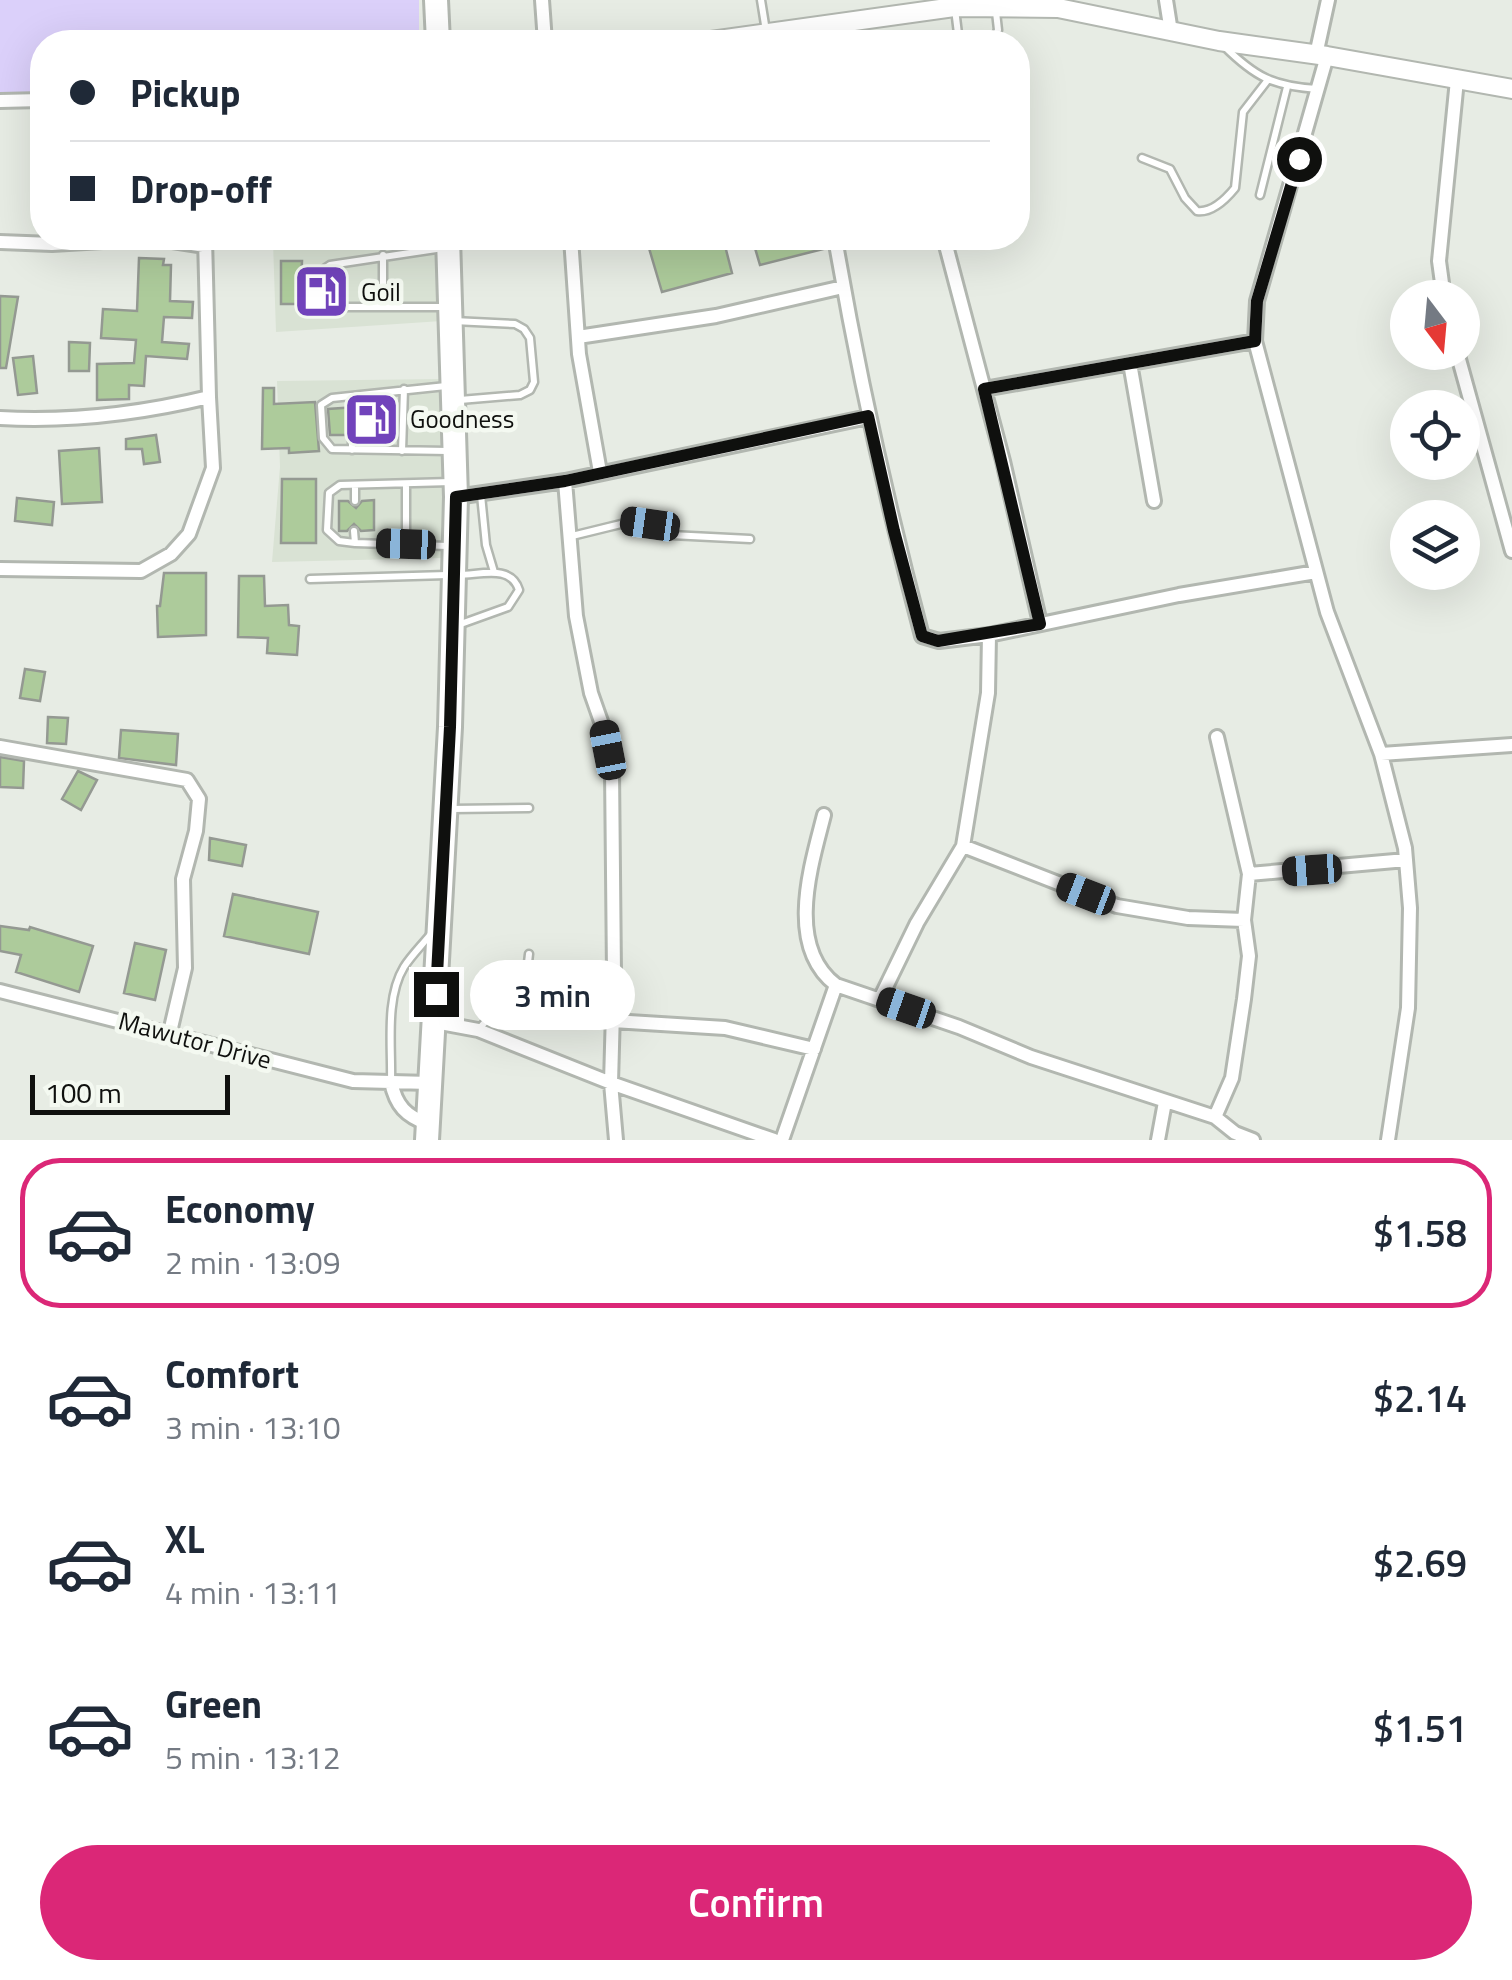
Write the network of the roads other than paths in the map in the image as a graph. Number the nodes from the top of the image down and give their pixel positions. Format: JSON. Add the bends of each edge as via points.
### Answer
{"nodes":[{"id":1,"x":436,"y":0,"type":"edge"},
{"id":2,"x":542,"y":0,"type":"edge"},
{"id":3,"x":761,"y":0,"type":"edge"},
{"id":4,"x":1166,"y":0,"type":"edge"},
{"id":5,"x":1328,"y":0,"type":"edge"},
{"id":6,"x":996,"y":6,"type":"junction"},
{"id":7,"x":886,"y":8,"type":"edge"},
{"id":8,"x":954,"y":8,"type":"junction"},
{"id":9,"x":437,"y":30,"type":"edge"},
{"id":10,"x":543,"y":30,"type":"edge"},
{"id":11,"x":766,"y":30,"type":"edge"},
{"id":12,"x":834,"y":30,"type":"edge"},
{"id":13,"x":957,"y":30,"type":"edge"},
{"id":14,"x":998,"y":30,"type":"edge"},
{"id":15,"x":1172,"y":32,"type":"junction"},
{"id":16,"x":1219,"y":41,"type":"junction"},
{"id":17,"x":1322,"y":56,"type":"junction"},
{"id":18,"x":1457,"y":80,"type":"junction"},
{"id":19,"x":1268,"y":82,"type":"junction"},
{"id":20,"x":1287,"y":87,"type":"junction"},
{"id":21,"x":1318,"y":90,"type":"junction"},
{"id":22,"x":1512,"y":90,"type":"edge"},
{"id":23,"x":30,"y":100,"type":"edge"},
{"id":24,"x":0,"y":101,"type":"edge"},
{"id":25,"x":1142,"y":158,"type":"dead end"},
{"id":26,"x":1260,"y":195,"type":"dead end"},
{"id":27,"x":0,"y":242,"type":"edge"},
{"id":28,"x":30,"y":243,"type":"edge"},
{"id":29,"x":205,"y":250,"type":"edge"},
{"id":30,"x":411,"y":250,"type":"edge"},
{"id":31,"x":448,"y":250,"type":"edge"},
{"id":32,"x":572,"y":250,"type":"edge"},
{"id":33,"x":836,"y":250,"type":"edge"},
{"id":34,"x":947,"y":250,"type":"edge"},
{"id":35,"x":383,"y":256,"type":"junction"},
{"id":36,"x":1442,"y":280,"type":"edge"},
{"id":37,"x":322,"y":281,"type":"dead end"},
{"id":38,"x":843,"y":287,"type":"junction"},
{"id":39,"x":322,"y":297,"type":"dead end"},
{"id":40,"x":383,"y":306,"type":"junction"},
{"id":41,"x":452,"y":314,"type":"junction"},
{"id":42,"x":578,"y":337,"type":"junction"},
{"id":43,"x":1255,"y":341,"type":"junction"},
{"id":44,"x":1130,"y":363,"type":"junction"},
{"id":45,"x":1463,"y":370,"type":"edge"},
{"id":46,"x":404,"y":389,"type":"junction"},
{"id":47,"x":984,"y":389,"type":"junction"},
{"id":48,"x":453,"y":393,"type":"junction"},
{"id":49,"x":350,"y":396,"type":"junction"},
{"id":50,"x":209,"y":398,"type":"junction"},
{"id":51,"x":350,"y":407,"type":"dead end"},
{"id":52,"x":868,"y":416,"type":"junction"},
{"id":53,"x":0,"y":418,"type":"edge"},
{"id":54,"x":352,"y":435,"type":"dead end"},
{"id":55,"x":352,"y":450,"type":"junction"},
{"id":56,"x":454,"y":450,"type":"junction"},
{"id":57,"x":402,"y":451,"type":"junction"},
{"id":58,"x":600,"y":472,"type":"junction"},
{"id":59,"x":565,"y":481,"type":"junction"},
{"id":60,"x":355,"y":486,"type":"junction"},
{"id":61,"x":406,"y":486,"type":"junction"},
{"id":62,"x":455,"y":489,"type":"junction"},
{"id":63,"x":481,"y":493,"type":"junction"},
{"id":64,"x":355,"y":501,"type":"dead end"},
{"id":65,"x":1154,"y":501,"type":"dead end"},
{"id":66,"x":354,"y":531,"type":"dead end"},
{"id":67,"x":571,"y":536,"type":"junction"},
{"id":68,"x":750,"y":539,"type":"dead end"},
{"id":69,"x":355,"y":543,"type":"junction"},
{"id":70,"x":406,"y":544,"type":"junction"},
{"id":71,"x":454,"y":546,"type":"junction"},
{"id":72,"x":1512,"y":551,"type":"edge"},
{"id":73,"x":0,"y":569,"type":"edge"},
{"id":74,"x":494,"y":572,"type":"junction"},
{"id":75,"x":1316,"y":572,"type":"junction"},
{"id":76,"x":454,"y":576,"type":"junction"},
{"id":77,"x":310,"y":579,"type":"dead end"},
{"id":78,"x":1040,"y":624,"type":"junction"},
{"id":79,"x":452,"y":627,"type":"junction"},
{"id":80,"x":989,"y":635,"type":"junction"},
{"id":81,"x":1217,"y":737,"type":"dead end"},
{"id":82,"x":1512,"y":745,"type":"edge"},
{"id":83,"x":0,"y":748,"type":"edge"},
{"id":84,"x":1381,"y":754,"type":"junction"},
{"id":85,"x":529,"y":808,"type":"dead end"},
{"id":86,"x":446,"y":809,"type":"junction"},
{"id":87,"x":824,"y":815,"type":"dead end"},
{"id":88,"x":963,"y":846,"type":"junction"},
{"id":89,"x":1406,"y":860,"type":"junction"},
{"id":90,"x":1250,"y":874,"type":"junction"},
{"id":91,"x":1244,"y":920,"type":"junction"},
{"id":92,"x":440,"y":922,"type":"junction"},
{"id":93,"x":529,"y":954,"type":"dead end"},
{"id":94,"x":836,"y":984,"type":"junction"},
{"id":95,"x":0,"y":991,"type":"edge"},
{"id":96,"x":880,"y":999,"type":"junction"},
{"id":97,"x":613,"y":1021,"type":"junction"},
{"id":98,"x":435,"y":1022,"type":"junction"},
{"id":99,"x":478,"y":1030,"type":"junction"},
{"id":100,"x":170,"y":1032,"type":"junction"},
{"id":101,"x":814,"y":1048,"type":"junction"},
{"id":102,"x":392,"y":1082,"type":"junction"},
{"id":103,"x":611,"y":1082,"type":"junction"},
{"id":104,"x":430,"y":1083,"type":"junction"},
{"id":105,"x":1166,"y":1102,"type":"junction"},
{"id":106,"x":1214,"y":1116,"type":"junction"},
{"id":107,"x":428,"y":1132,"type":"edge"},
{"id":108,"x":616,"y":1140,"type":"edge"},
{"id":109,"x":774,"y":1140,"type":"edge"},
{"id":110,"x":782,"y":1140,"type":"edge"},
{"id":111,"x":1158,"y":1140,"type":"edge"},
{"id":112,"x":1253,"y":1140,"type":"edge"},
{"id":113,"x":1388,"y":1140,"type":"edge"}],
"edges":[{"from":1,"to":9,"type":"highway"},
{"from":2,"to":10,"type":"street"},
{"from":3,"to":11,"type":"lane"},
{"from":4,"to":15,"type":"street"},
{"from":5,"to":17,"type":"street"},
{"from":6,"to":8,"type":"street"},
{"from":6,"to":14,"type":"lane"},
{"from":6,"to":15,"type":"street","via":[[1058,8]]},
{"from":7,"to":8,"type":"street"},
{"from":7,"to":12,"type":"street"},
{"from":8,"to":13,"type":"lane"},
{"from":15,"to":16,"type":"street"},
{"from":16,"to":17,"type":"street"},
{"from":16,"to":19,"type":"lane"},
{"from":17,"to":18,"type":"street"},
{"from":17,"to":21,"type":"street"},
{"from":18,"to":22,"type":"street"},
{"from":18,"to":36,"type":"street"},
{"from":19,"to":20,"type":"lane"},
{"from":19,"to":25,"type":"lane","via":[[1243,112],[1235,188],[1216,206],[1197,211],[1170,169]]},
{"from":20,"to":21,"type":"lane"},
{"from":20,"to":26,"type":"lane"},
{"from":21,"to":43,"type":"street","via":[[1257,301]]},
{"from":23,"to":24,"type":"street"},
{"from":27,"to":28,"type":"street"},
{"from":29,"to":50,"type":"street"},
{"from":30,"to":35,"type":"lane"},
{"from":31,"to":41,"type":"highway"},
{"from":32,"to":42,"type":"street"},
{"from":33,"to":38,"type":"street"},
{"from":34,"to":47,"type":"street"},
{"from":35,"to":37,"type":"lane","via":[[330,265]]},
{"from":35,"to":40,"type":"lane"},
{"from":38,"to":42,"type":"street"},
{"from":38,"to":52,"type":"street"},
{"from":39,"to":40,"type":"lane","via":[[333,307]]},
{"from":40,"to":41,"type":"lane"},
{"from":41,"to":48,"type":"highway"},
{"from":41,"to":48,"type":"lane","via":[[524,328],[534,382],[520,395]]},
{"from":42,"to":58,"type":"street"},
{"from":43,"to":44,"type":"street"},
{"from":43,"to":75,"type":"street"},
{"from":44,"to":47,"type":"street"},
{"from":44,"to":65,"type":"street"},
{"from":45,"to":72,"type":"street"},
{"from":46,"to":48,"type":"lane"},
{"from":46,"to":49,"type":"lane"},
{"from":46,"to":57,"type":"lane"},
{"from":47,"to":78,"type":"street"},
{"from":48,"to":56,"type":"highway"},
{"from":49,"to":51,"type":"lane"},
{"from":49,"to":55,"type":"lane","via":[[321,405],[326,444]]},
{"from":50,"to":53,"type":"street","via":[[99,418]]},
{"from":50,"to":73,"type":"street","via":[[212,468],[189,534],[172,554],[141,571]]},
{"from":52,"to":58,"type":"street"},
{"from":52,"to":80,"type":"street","via":[[922,636],[938,641]]},
{"from":54,"to":55,"type":"lane"},
{"from":55,"to":57,"type":"lane"},
{"from":56,"to":57,"type":"lane"},
{"from":56,"to":62,"type":"highway"},
{"from":58,"to":59,"type":"street"},
{"from":59,"to":63,"type":"street"},
{"from":59,"to":67,"type":"street"},
{"from":60,"to":61,"type":"lane"},
{"from":60,"to":64,"type":"lane"},
{"from":60,"to":69,"type":"lane","via":[[329,493],[327,530],[338,541]]},
{"from":61,"to":62,"type":"lane"},
{"from":61,"to":70,"type":"lane"},
{"from":62,"to":63,"type":"street"},
{"from":62,"to":71,"type":"highway"},
{"from":63,"to":74,"type":"lane"},
{"from":66,"to":69,"type":"lane"},
{"from":67,"to":68,"type":"lane","via":[[629,522],[671,535]]},
{"from":67,"to":97,"type":"street","via":[[576,616],[612,770]]},
{"from":69,"to":70,"type":"lane"},
{"from":70,"to":71,"type":"lane"},
{"from":71,"to":76,"type":"highway"},
{"from":74,"to":76,"type":"lane"},
{"from":74,"to":79,"type":"lane","via":[[516,580],[516,598],[508,608]]},
{"from":75,"to":78,"type":"street"},
{"from":75,"to":84,"type":"street"},
{"from":76,"to":77,"type":"lane"},
{"from":76,"to":79,"type":"highway"},
{"from":78,"to":80,"type":"street"},
{"from":79,"to":86,"type":"highway"},
{"from":80,"to":88,"type":"street","via":[[988,693]]},
{"from":81,"to":90,"type":"street"},
{"from":82,"to":84,"type":"street"},
{"from":83,"to":100,"type":"street","via":[[187,780],[195,788],[196,831],[183,879],[185,968]]},
{"from":84,"to":89,"type":"street"},
{"from":85,"to":86,"type":"lane"},
{"from":86,"to":92,"type":"highway"},
{"from":87,"to":94,"type":"street","via":[[804,904],[818,964]]},
{"from":88,"to":91,"type":"street","via":[[1117,906]]},
{"from":88,"to":96,"type":"street"},
{"from":89,"to":90,"type":"street"},
{"from":89,"to":113,"type":"street","via":[[1408,1008]]},
{"from":90,"to":91,"type":"street"},
{"from":91,"to":106,"type":"street","via":[[1244,1000],[1232,1078]]},
{"from":92,"to":98,"type":"highway"},
{"from":92,"to":102,"type":"lane","via":[[398,982]]},
{"from":93,"to":99,"type":"lane","via":[[520,984]]},
{"from":94,"to":96,"type":"street"},
{"from":94,"to":101,"type":"street"},
{"from":95,"to":100,"type":"street","name":"Mawutor Drive"},
{"from":96,"to":105,"type":"street"},
{"from":97,"to":101,"type":"street","via":[[725,1028]]},
{"from":97,"to":103,"type":"street"},
{"from":98,"to":99,"type":"street"},
{"from":98,"to":104,"type":"highway"},
{"from":99,"to":103,"type":"street"},
{"from":100,"to":102,"type":"street","name":"Mawutor Drive","via":[[353,1081]]},
{"from":101,"to":110,"type":"street"},
{"from":102,"to":104,"type":"street","name":"Mawutor Drive"},
{"from":102,"to":107,"type":"street","via":[[398,1104]]},
{"from":103,"to":108,"type":"street"},
{"from":103,"to":109,"type":"street"},
{"from":104,"to":107,"type":"highway"},
{"from":105,"to":106,"type":"street"},
{"from":105,"to":111,"type":"street"},
{"from":106,"to":112,"type":"street"}]}
